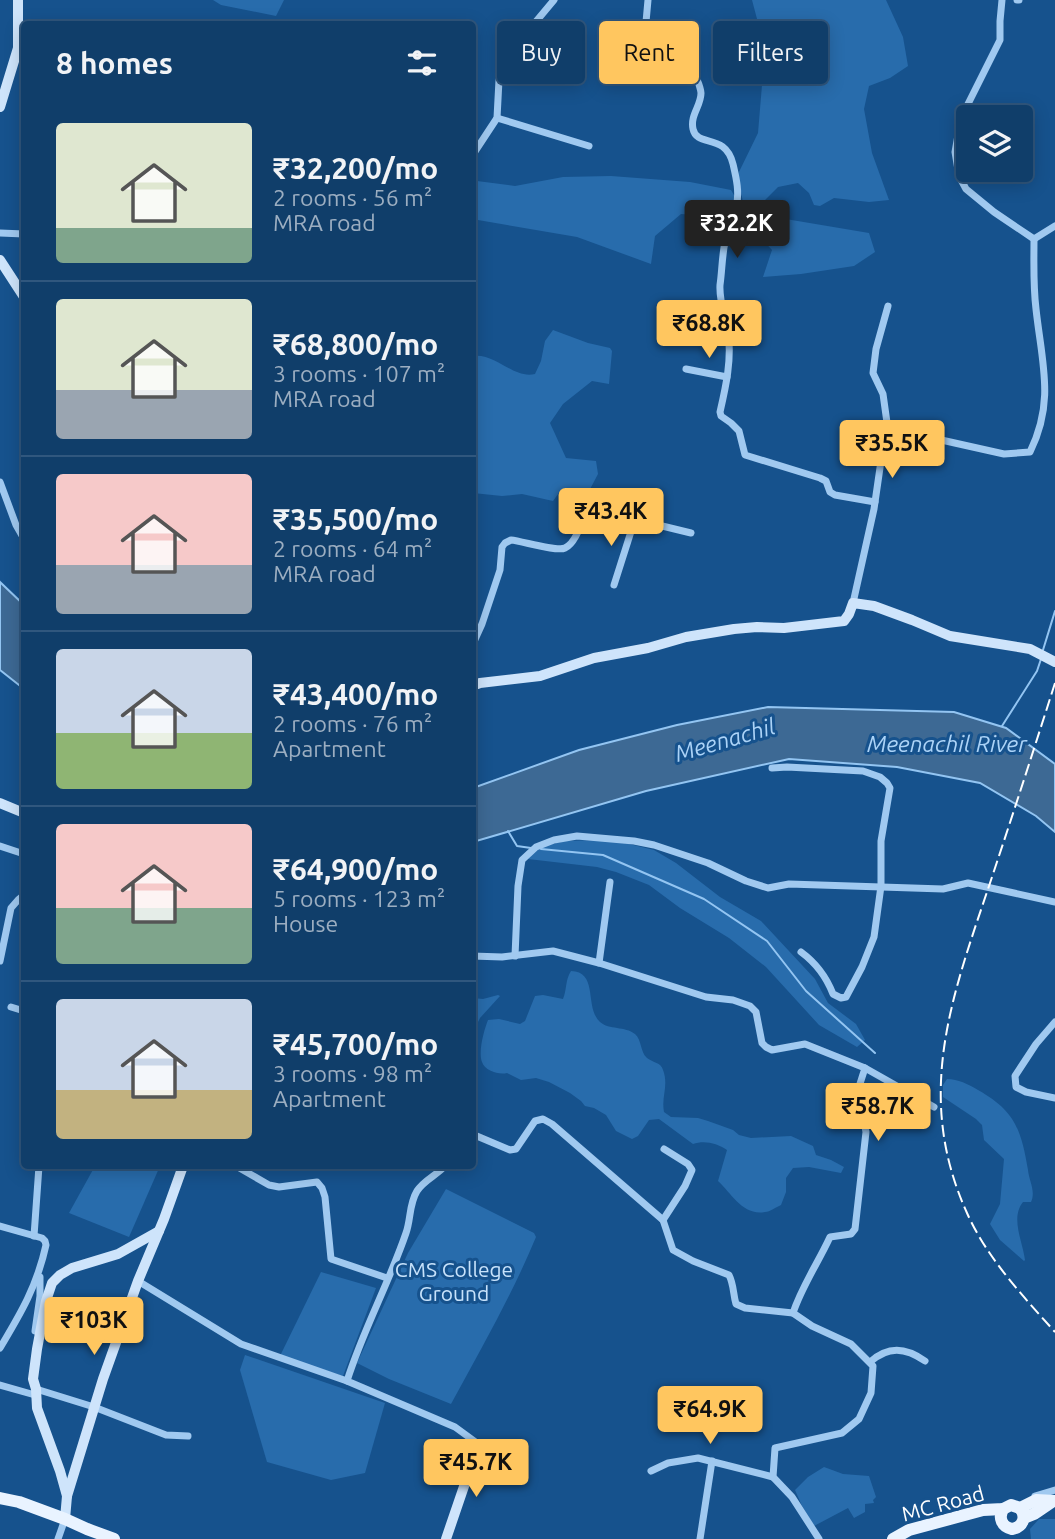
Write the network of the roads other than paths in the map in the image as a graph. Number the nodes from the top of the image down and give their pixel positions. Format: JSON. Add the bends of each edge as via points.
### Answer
{"nodes":[{"id":1,"x":18,"y":0,"type":"edge"},
{"id":2,"x":554,"y":0,"type":"edge"},
{"id":3,"x":648,"y":0,"type":"edge"},
{"id":4,"x":1003,"y":0,"type":"edge"},
{"id":5,"x":21,"y":50,"type":"edge"},
{"id":6,"x":0,"y":107,"type":"edge"},
{"id":7,"x":497,"y":118,"type":"junction"},
{"id":8,"x":589,"y":146,"type":"dead end"},
{"id":9,"x":476,"y":150,"type":"edge"},
{"id":10,"x":1055,"y":226,"type":"edge"},
{"id":11,"x":0,"y":233,"type":"edge"},
{"id":12,"x":21,"y":234,"type":"edge"},
{"id":13,"x":1034,"y":239,"type":"junction"},
{"id":14,"x":0,"y":260,"type":"edge"},
{"id":15,"x":21,"y":292,"type":"edge"},
{"id":16,"x":888,"y":306,"type":"dead end"},
{"id":17,"x":686,"y":369,"type":"dead end"},
{"id":18,"x":727,"y":377,"type":"junction"},
{"id":19,"x":889,"y":437,"type":"junction"},
{"id":20,"x":0,"y":482,"type":"edge"},
{"id":21,"x":875,"y":502,"type":"junction"},
{"id":22,"x":635,"y":519,"type":"junction"},
{"id":23,"x":691,"y":533,"type":"dead end"},
{"id":24,"x":21,"y":534,"type":"edge"},
{"id":25,"x":614,"y":585,"type":"dead end"},
{"id":26,"x":853,"y":603,"type":"junction"},
{"id":27,"x":476,"y":637,"type":"edge"},
{"id":28,"x":1046,"y":657,"type":"edge"},
{"id":29,"x":476,"y":684,"type":"edge"},
{"id":30,"x":772,"y":768,"type":"dead end"},
{"id":31,"x":0,"y":803,"type":"edge"},
{"id":32,"x":21,"y":812,"type":"edge"},
{"id":33,"x":0,"y":846,"type":"edge"},
{"id":34,"x":21,"y":853,"type":"edge"},
{"id":35,"x":610,"y":882,"type":"dead end"},
{"id":36,"x":880,"y":886,"type":"junction"},
{"id":37,"x":21,"y":898,"type":"edge"},
{"id":38,"x":1055,"y":902,"type":"edge"},
{"id":39,"x":801,"y":952,"type":"dead end"},
{"id":40,"x":476,"y":956,"type":"edge"},
{"id":41,"x":515,"y":956,"type":"junction"},
{"id":42,"x":0,"y":961,"type":"edge"},
{"id":43,"x":599,"y":963,"type":"junction"},
{"id":44,"x":11,"y":1007,"type":"dead end"},
{"id":45,"x":21,"y":1010,"type":"edge"},
{"id":46,"x":1055,"y":1022,"type":"edge"},
{"id":47,"x":865,"y":1068,"type":"junction"},
{"id":48,"x":1055,"y":1098,"type":"edge"},
{"id":49,"x":934,"y":1107,"type":"dead end"},
{"id":50,"x":476,"y":1136,"type":"edge"},
{"id":51,"x":664,"y":1149,"type":"dead end"},
{"id":52,"x":39,"y":1169,"type":"edge"},
{"id":53,"x":182,"y":1169,"type":"edge"},
{"id":54,"x":243,"y":1169,"type":"edge"},
{"id":55,"x":443,"y":1169,"type":"edge"},
{"id":56,"x":663,"y":1220,"type":"junction"},
{"id":57,"x":0,"y":1226,"type":"edge"},
{"id":58,"x":159,"y":1231,"type":"junction"},
{"id":59,"x":34,"y":1236,"type":"junction"},
{"id":60,"x":41,"y":1271,"type":"junction"},
{"id":61,"x":387,"y":1278,"type":"junction"},
{"id":62,"x":138,"y":1281,"type":"junction"},
{"id":63,"x":793,"y":1313,"type":"junction"},
{"id":64,"x":0,"y":1348,"type":"edge"},
{"id":65,"x":37,"y":1349,"type":"junction"},
{"id":66,"x":925,"y":1361,"type":"dead end"},
{"id":67,"x":870,"y":1362,"type":"junction"},
{"id":68,"x":347,"y":1381,"type":"junction"},
{"id":69,"x":0,"y":1385,"type":"edge"},
{"id":70,"x":36,"y":1392,"type":"junction"},
{"id":71,"x":94,"y":1407,"type":"junction"},
{"id":72,"x":188,"y":1436,"type":"dead end"},
{"id":73,"x":481,"y":1446,"type":"joint"},
{"id":74,"x":712,"y":1461,"type":"junction"},
{"id":75,"x":651,"y":1471,"type":"dead end"},
{"id":76,"x":774,"y":1477,"type":"junction"},
{"id":77,"x":67,"y":1496,"type":"junction"},
{"id":78,"x":1055,"y":1497,"type":"edge"},
{"id":79,"x":0,"y":1498,"type":"edge"},
{"id":80,"x":65,"y":1519,"type":"junction"},
{"id":81,"x":1021,"y":1523,"type":"edge"},
{"id":82,"x":1004,"y":1524,"type":"edge"},
{"id":83,"x":58,"y":1539,"type":"edge"},
{"id":84,"x":114,"y":1539,"type":"edge"},
{"id":85,"x":446,"y":1539,"type":"edge"},
{"id":86,"x":700,"y":1539,"type":"edge"},
{"id":87,"x":819,"y":1539,"type":"edge"},
{"id":88,"x":893,"y":1539,"type":"edge"}],
"edges":[{"from":1,"to":5,"type":"main road"},
{"from":2,"to":7,"type":"street","via":[[508,55],[499,80]]},
{"from":3,"to":18,"type":"street","via":[[643,69],[688,76],[698,82],[701,92],[692,118],[693,132],[730,152],[738,188],[724,244],[720,287],[728,332]]},
{"from":4,"to":13,"type":"street","via":[[1000,40],[961,118],[955,152],[966,189]]},
{"from":5,"to":6,"type":"main road"},
{"from":7,"to":8,"type":"street"},
{"from":7,"to":9,"type":"street"},
{"from":10,"to":13,"type":"street"},
{"from":11,"to":12,"type":"street"},
{"from":13,"to":19,"type":"street","via":[[1036,311],[1053,380],[1050,420],[1041,438],[1030,452],[1004,454],[910,433]]},
{"from":14,"to":15,"type":"main road"},
{"from":16,"to":19,"type":"street","via":[[873,373],[883,394]]},
{"from":17,"to":18,"type":"street"},
{"from":18,"to":21,"type":"street","via":[[720,412],[739,431],[745,455],[820,478],[835,495]]},
{"from":19,"to":21,"type":"street"},
{"from":20,"to":24,"type":"street"},
{"from":21,"to":26,"type":"street"},
{"from":22,"to":23,"type":"street"},
{"from":22,"to":25,"type":"street"},
{"from":22,"to":27,"type":"street","via":[[586,509],[578,533],[567,547],[505,543]]},
{"from":26,"to":28,"type":"main road","via":[[874,606],[950,636],[1017,646]]},
{"from":26,"to":29,"type":"main road","via":[[844,621],[685,637],[540,676]]},
{"from":30,"to":36,"type":"street","via":[[863,771],[887,783]]},
{"from":31,"to":32,"type":"main road"},
{"from":33,"to":34,"type":"street"},
{"from":35,"to":43,"type":"street"},
{"from":36,"to":38,"type":"street","via":[[924,890],[968,883]]},
{"from":36,"to":39,"type":"street","via":[[874,937],[846,997],[833,994],[813,960]]},
{"from":36,"to":41,"type":"street","via":[[789,884],[768,888],[654,845],[577,836],[554,840],[536,847],[522,860]]},
{"from":37,"to":42,"type":"street","via":[[11,908]]},
{"from":40,"to":41,"type":"street"},
{"from":41,"to":43,"type":"street","via":[[553,951]]},
{"from":43,"to":47,"type":"street","via":[[750,1006],[766,1047],[805,1044]]},
{"from":44,"to":45,"type":"street"},
{"from":46,"to":48,"type":"street","via":[[1015,1076],[1016,1087]]},
{"from":47,"to":49,"type":"street"},
{"from":47,"to":63,"type":"street","via":[[858,1090],[866,1132],[855,1229],[851,1234],[830,1237]]},
{"from":50,"to":56,"type":"street","via":[[516,1149],[535,1121],[543,1119]]},
{"from":51,"to":56,"type":"street","via":[[692,1170]]},
{"from":52,"to":59,"type":"street"},
{"from":53,"to":58,"type":"main road"},
{"from":54,"to":61,"type":"street","via":[[279,1187],[317,1182],[325,1198],[331,1259]]},
{"from":55,"to":61,"type":"street","via":[[419,1188],[412,1201],[407,1232]]},
{"from":56,"to":63,"type":"street","via":[[673,1250],[729,1275],[736,1304]]},
{"from":57,"to":59,"type":"street"},
{"from":58,"to":62,"type":"main road"},
{"from":58,"to":65,"type":"main road","via":[[118,1254],[60,1275],[46,1301]]},
{"from":59,"to":60,"type":"street","via":[[45,1241]]},
{"from":60,"to":64,"type":"street"},
{"from":60,"to":65,"type":"street"},
{"from":61,"to":68,"type":"street"},
{"from":62,"to":68,"type":"street","via":[[241,1344]]},
{"from":62,"to":71,"type":"main road"},
{"from":63,"to":67,"type":"street","via":[[851,1344]]},
{"from":65,"to":70,"type":"main road"},
{"from":66,"to":67,"type":"street","via":[[896,1349]]},
{"from":67,"to":76,"type":"street","via":[[871,1393],[859,1419],[842,1433],[775,1448]]},
{"from":68,"to":73,"type":"street","via":[[455,1427]]},
{"from":69,"to":70,"type":"street"},
{"from":70,"to":71,"type":"street"},
{"from":70,"to":77,"type":"main road","via":[[37,1408]]},
{"from":71,"to":72,"type":"street","via":[[166,1435]]},
{"from":71,"to":77,"type":"main road"},
{"from":73,"to":85,"type":"main road"},
{"from":74,"to":75,"type":"street","via":[[698,1458]]},
{"from":74,"to":76,"type":"street"},
{"from":74,"to":86,"type":"street"},
{"from":76,"to":87,"type":"street"},
{"from":77,"to":80,"type":"main road"},
{"from":78,"to":81,"type":"main road"},
{"from":79,"to":80,"type":"main road"},
{"from":80,"to":83,"type":"street"},
{"from":80,"to":84,"type":"main road"},
{"from":81,"to":82,"type":"main road","name":"MC Road","via":[[1012,1529]]},
{"from":81,"to":82,"type":"main road","name":"MC Road","via":[[1012,1505]]},
{"from":82,"to":88,"type":"main road","name":"MC Road","via":[[968,1515],[909,1530]]}]}
